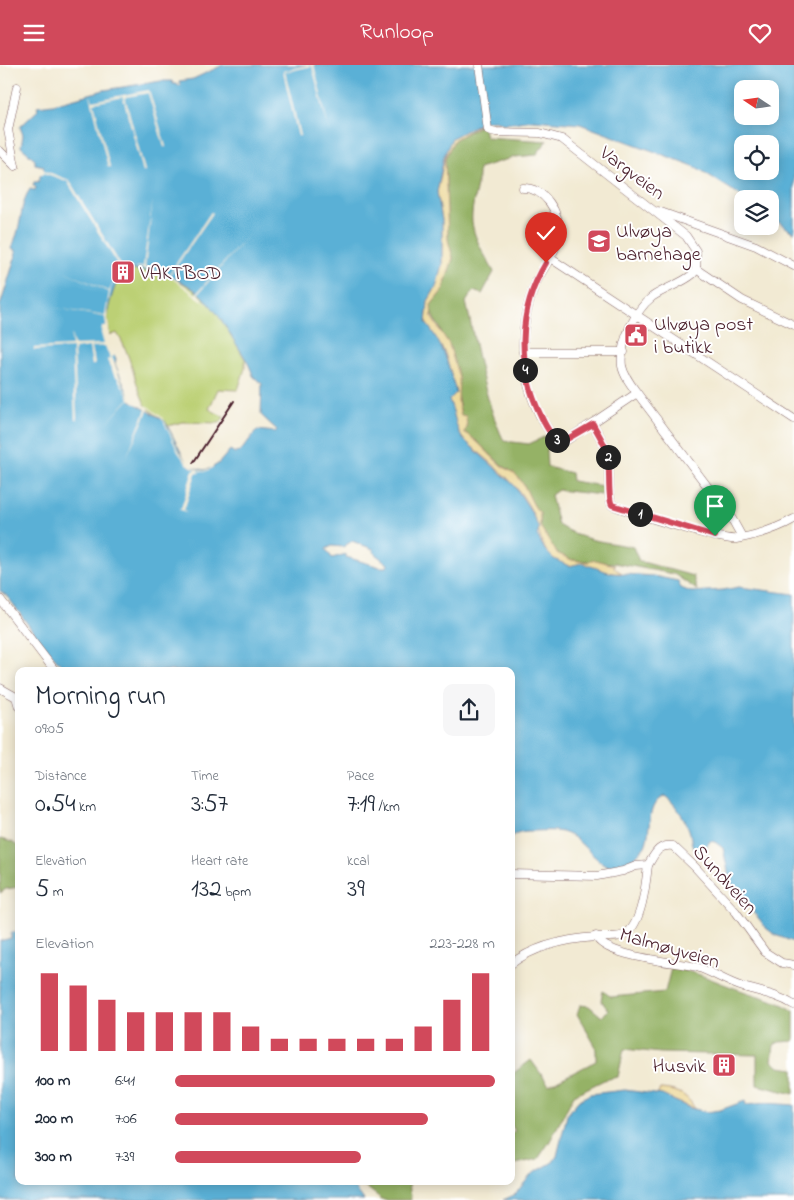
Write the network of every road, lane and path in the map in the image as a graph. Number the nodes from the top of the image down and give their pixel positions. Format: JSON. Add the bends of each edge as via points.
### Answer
{"nodes":[{"id":1,"x":478,"y":65,"type":"edge"},
{"id":2,"x":17,"y":87,"type":"dead end"},
{"id":3,"x":0,"y":151,"type":"edge"},
{"id":4,"x":523,"y":188,"type":"dead end"},
{"id":5,"x":656,"y":211,"type":"junction"},
{"id":6,"x":550,"y":257,"type":"junction"},
{"id":7,"x":794,"y":266,"type":"edge"},
{"id":8,"x":696,"y":269,"type":"junction"},
{"id":9,"x":636,"y":314,"type":"junction"},
{"id":10,"x":794,"y":325,"type":"edge"},
{"id":11,"x":523,"y":352,"type":"junction"},
{"id":12,"x":624,"y":352,"type":"junction"},
{"id":13,"x":637,"y":393,"type":"junction"},
{"id":14,"x":794,"y":419,"type":"edge"},
{"id":15,"x":593,"y":424,"type":"junction"},
{"id":16,"x":794,"y":519,"type":"edge"},
{"id":17,"x":742,"y":537,"type":"junction"},
{"id":18,"x":0,"y":599,"type":"edge"},
{"id":19,"x":52,"y":667,"type":"edge"},
{"id":20,"x":0,"y":687,"type":"edge"},
{"id":21,"x":15,"y":693,"type":"edge"},
{"id":22,"x":15,"y":696,"type":"edge"},
{"id":23,"x":648,"y":865,"type":"junction"},
{"id":24,"x":515,"y":874,"type":"edge"},
{"id":25,"x":596,"y":937,"type":"junction"},
{"id":26,"x":515,"y":962,"type":"edge"},
{"id":27,"x":794,"y":965,"type":"edge"},
{"id":28,"x":794,"y":1005,"type":"edge"}],
"edges":[{"from":1,"to":5,"type":"street","name":"Vargveien","via":[[488,130],[540,133],[562,139]]},
{"from":2,"to":3,"type":"street","via":[[8,130],[16,166]]},
{"from":4,"to":6,"type":"street","via":[[540,193],[555,213],[559,233]]},
{"from":5,"to":7,"type":"street","via":[[756,246]]},
{"from":5,"to":8,"type":"street","name":"Vargveien","via":[[690,241],[696,251]]},
{"from":6,"to":9,"type":"street"},
{"from":6,"to":11,"type":"street","via":[[529,302]]},
{"from":8,"to":9,"type":"street","via":[[652,298]]},
{"from":8,"to":10,"type":"street","via":[[742,300]]},
{"from":9,"to":12,"type":"street"},
{"from":9,"to":14,"type":"street"},
{"from":11,"to":12,"type":"street"},
{"from":11,"to":15,"type":"street","via":[[532,397],[556,440],[564,442]]},
{"from":12,"to":13,"type":"street","via":[[624,371]]},
{"from":13,"to":15,"type":"street"},
{"from":13,"to":17,"type":"street","via":[[732,519]]},
{"from":15,"to":17,"type":"street","via":[[608,454],[612,505],[720,537]]},
{"from":16,"to":17,"type":"street","via":[[776,529]]},
{"from":18,"to":19,"type":"street"},
{"from":20,"to":21,"type":"street"},
{"from":20,"to":22,"type":"street"},
{"from":23,"to":24,"type":"street","via":[[597,876]]},
{"from":23,"to":25,"type":"street","via":[[639,914],[630,930],[622,936]]},
{"from":23,"to":27,"type":"street","name":"Sundveien","via":[[657,850],[673,846],[736,912],[765,951],[782,963]]},
{"from":25,"to":26,"type":"street","via":[[540,949]]},
{"from":25,"to":28,"type":"street","name":"Malmøyveien","via":[[599,943],[618,951],[656,962],[696,967],[741,986],[774,994]]}]}
